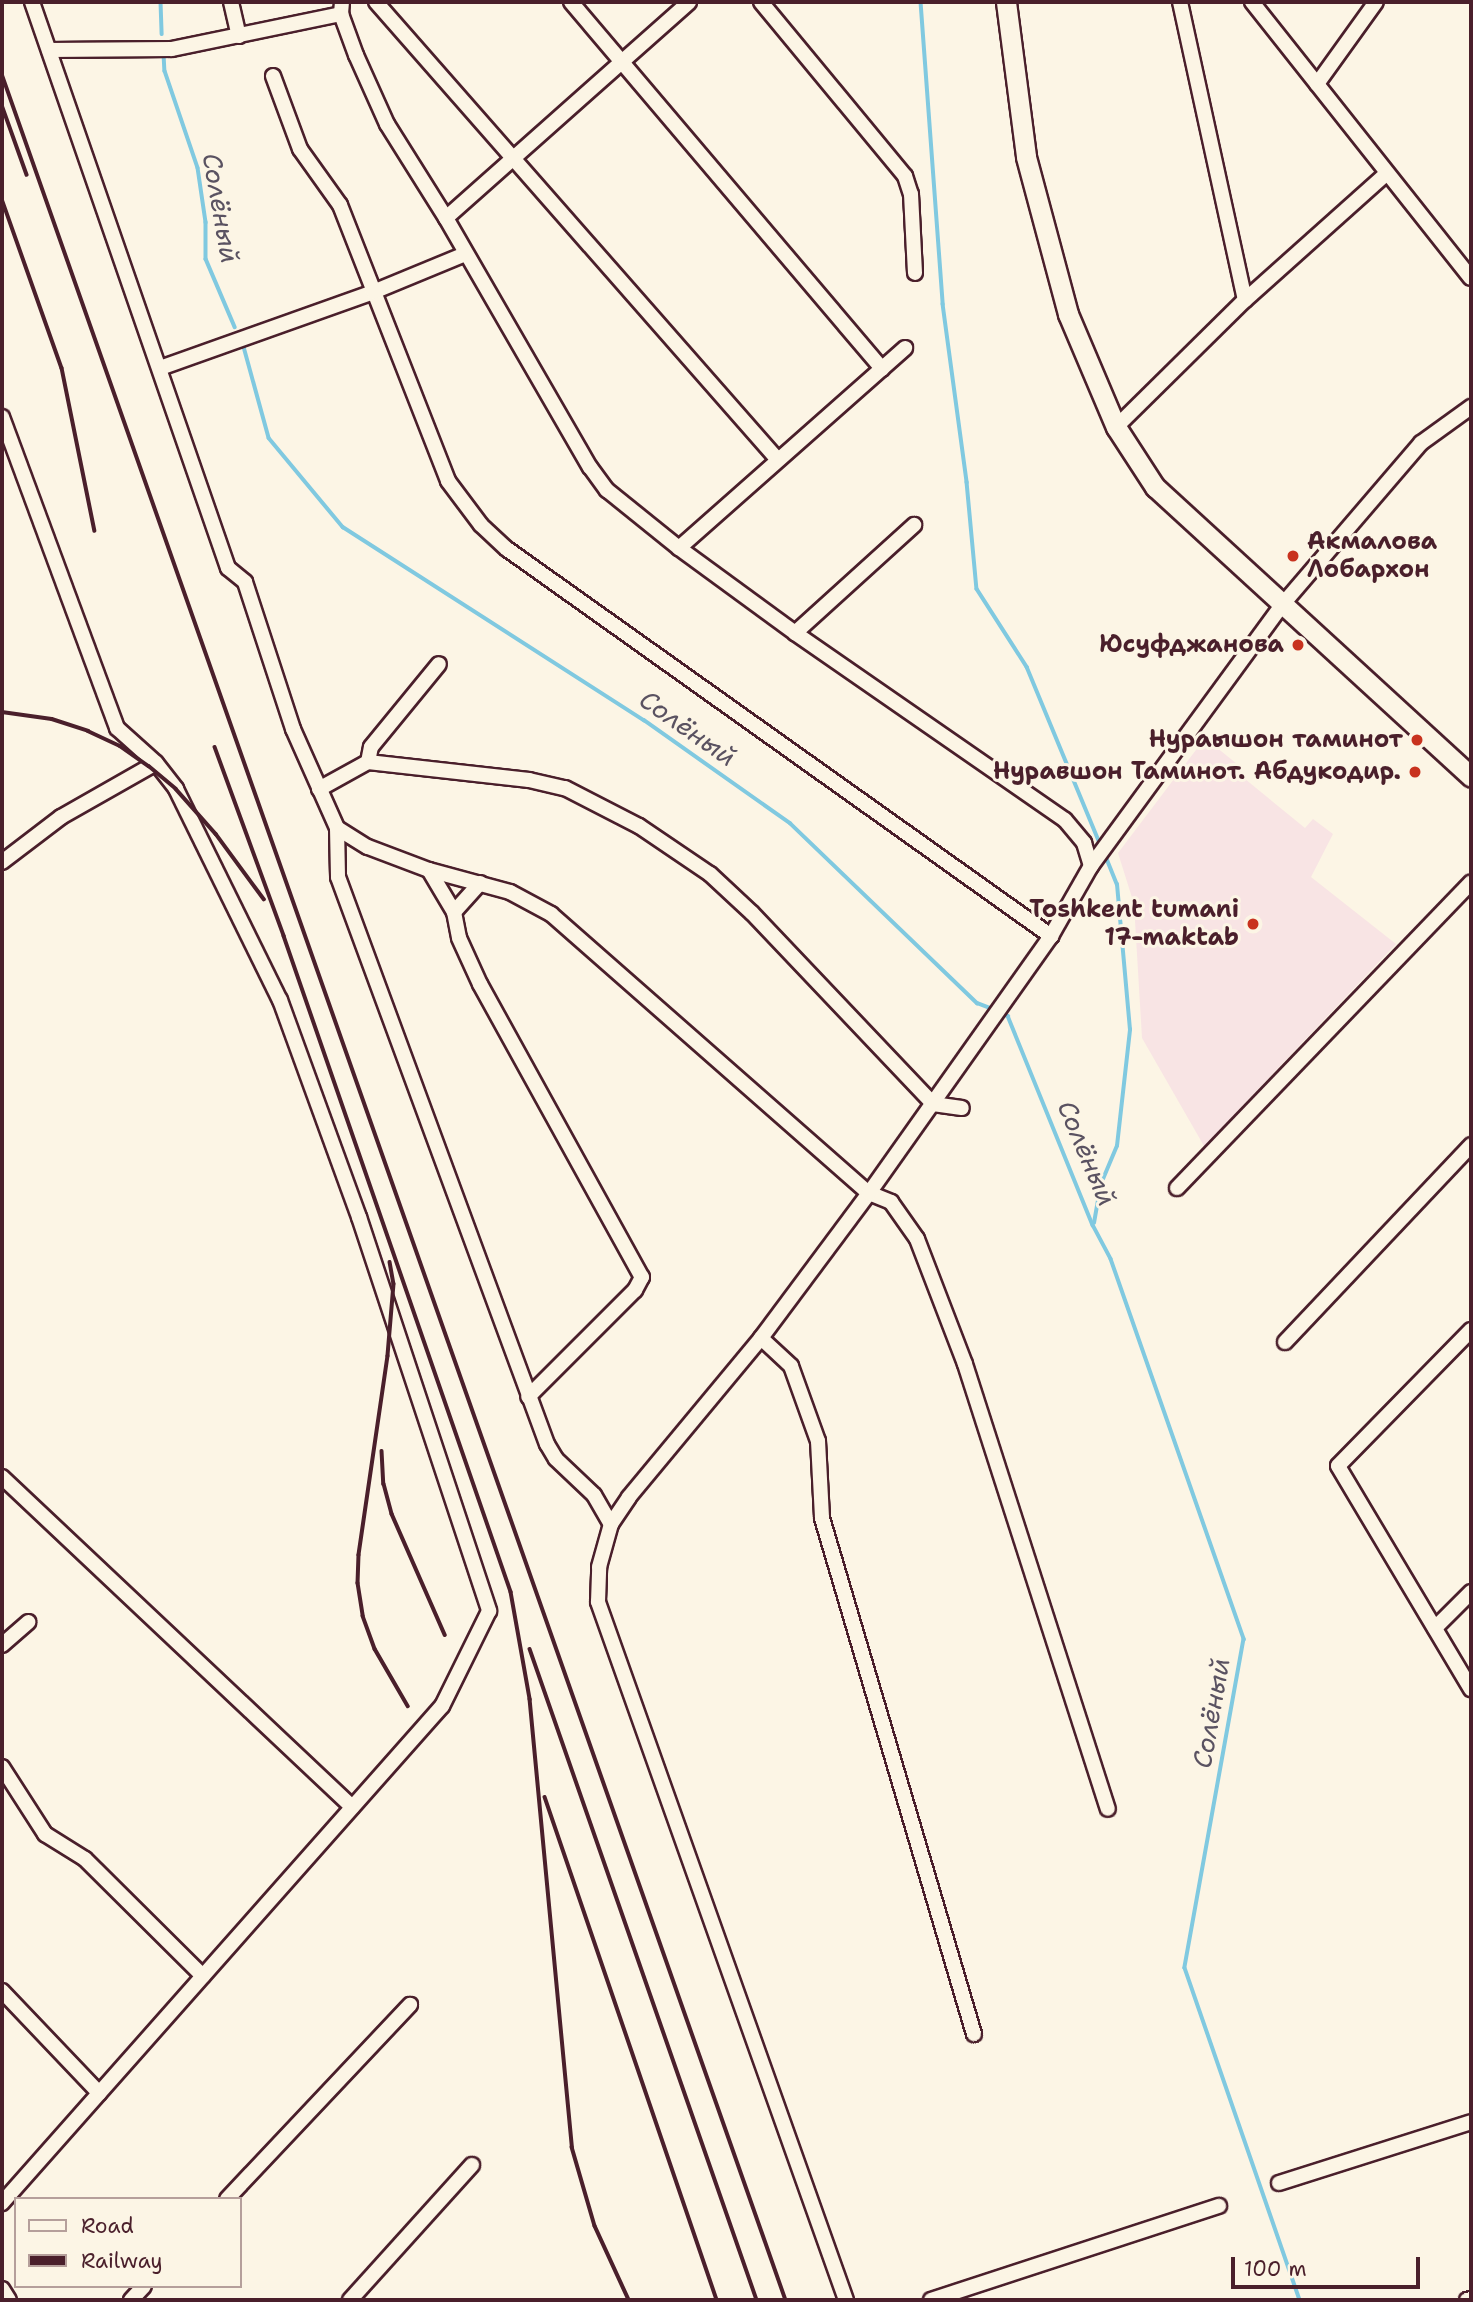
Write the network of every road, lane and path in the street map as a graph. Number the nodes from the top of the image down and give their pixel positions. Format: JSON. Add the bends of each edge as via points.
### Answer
{"nodes":[{"id":1,"x":32,"y":2,"type":"edge"},
{"id":2,"x":231,"y":2,"type":"edge"},
{"id":3,"x":376,"y":2,"type":"edge"},
{"id":4,"x":571,"y":2,"type":"edge"},
{"id":5,"x":689,"y":2,"type":"edge"},
{"id":6,"x":761,"y":2,"type":"edge"},
{"id":7,"x":1006,"y":2,"type":"edge"},
{"id":8,"x":1180,"y":2,"type":"edge"},
{"id":9,"x":1252,"y":2,"type":"edge"},
{"id":10,"x":1376,"y":2,"type":"edge"},
{"id":11,"x":342,"y":8,"type":"edge"},
{"id":12,"x":239,"y":36,"type":"junction"},
{"id":13,"x":49,"y":50,"type":"junction"},
{"id":14,"x":623,"y":60,"type":"junction"},
{"id":15,"x":272,"y":76,"type":"dead end"},
{"id":16,"x":1317,"y":84,"type":"junction"},
{"id":17,"x":514,"y":158,"type":"junction"},
{"id":18,"x":1386,"y":174,"type":"junction"},
{"id":19,"x":446,"y":218,"type":"junction"},
{"id":20,"x":465,"y":254,"type":"junction"},
{"id":21,"x":915,"y":273,"type":"dead end"},
{"id":22,"x":1471,"y":278,"type":"edge"},
{"id":23,"x":373,"y":292,"type":"junction"},
{"id":24,"x":1245,"y":300,"type":"junction"},
{"id":25,"x":905,"y":348,"type":"dead end"},
{"id":26,"x":160,"y":368,"type":"junction"},
{"id":27,"x":882,"y":369,"type":"junction"},
{"id":28,"x":1471,"y":407,"type":"edge"},
{"id":29,"x":2,"y":417,"type":"edge"},
{"id":30,"x":1116,"y":427,"type":"junction"},
{"id":31,"x":778,"y":460,"type":"junction"},
{"id":32,"x":914,"y":525,"type":"dead end"},
{"id":33,"x":679,"y":548,"type":"junction"},
{"id":34,"x":1283,"y":604,"type":"junction"},
{"id":35,"x":795,"y":633,"type":"junction"},
{"id":36,"x":439,"y":664,"type":"dead end"},
{"id":37,"x":368,"y":762,"type":"junction"},
{"id":38,"x":156,"y":763,"type":"junction"},
{"id":39,"x":1471,"y":777,"type":"edge"},
{"id":40,"x":319,"y":789,"type":"junction"},
{"id":41,"x":337,"y":828,"type":"junction"},
{"id":42,"x":1095,"y":861,"type":"junction"},
{"id":43,"x":2,"y":862,"type":"edge"},
{"id":44,"x":429,"y":870,"type":"junction"},
{"id":45,"x":1471,"y":882,"type":"edge"},
{"id":46,"x":480,"y":883,"type":"junction"},
{"id":47,"x":454,"y":912,"type":"junction"},
{"id":48,"x":1051,"y":936,"type":"junction"},
{"id":49,"x":933,"y":1104,"type":"junction"},
{"id":50,"x":962,"y":1108,"type":"dead end"},
{"id":51,"x":1471,"y":1146,"type":"edge"},
{"id":52,"x":1177,"y":1188,"type":"dead end"},
{"id":53,"x":869,"y":1193,"type":"junction"},
{"id":54,"x":1471,"y":1330,"type":"edge"},
{"id":55,"x":761,"y":1338,"type":"junction"},
{"id":56,"x":1285,"y":1342,"type":"dead end"},
{"id":57,"x":528,"y":1397,"type":"junction"},
{"id":58,"x":2,"y":1477,"type":"edge"},
{"id":59,"x":611,"y":1524,"type":"junction"},
{"id":60,"x":1471,"y":1592,"type":"edge"},
{"id":61,"x":27,"y":1622,"type":"dead end"},
{"id":62,"x":1435,"y":1628,"type":"junction"},
{"id":63,"x":2,"y":1645,"type":"edge"},
{"id":64,"x":1471,"y":1689,"type":"edge"},
{"id":65,"x":2,"y":1768,"type":"edge"},
{"id":66,"x":352,"y":1807,"type":"junction"},
{"id":67,"x":1108,"y":1809,"type":"dead end"},
{"id":68,"x":203,"y":1976,"type":"junction"},
{"id":69,"x":2,"y":1991,"type":"edge"},
{"id":70,"x":410,"y":2005,"type":"dead end"},
{"id":71,"x":974,"y":2034,"type":"dead end"},
{"id":72,"x":99,"y":2093,"type":"junction"},
{"id":73,"x":1471,"y":2122,"type":"edge"},
{"id":74,"x":472,"y":2165,"type":"dead end"},
{"id":75,"x":1279,"y":2183,"type":"dead end"},
{"id":76,"x":229,"y":2197,"type":"edge"},
{"id":77,"x":2,"y":2203,"type":"edge"},
{"id":78,"x":1219,"y":2206,"type":"dead end"},
{"id":79,"x":2,"y":2289,"type":"edge"},
{"id":80,"x":9,"y":2300,"type":"edge"},
{"id":81,"x":350,"y":2300,"type":"edge"},
{"id":82,"x":846,"y":2300,"type":"edge"},
{"id":83,"x":931,"y":2300,"type":"edge"}],
"edges":[{"from":1,"to":13,"type":"street"},
{"from":2,"to":12,"type":"street"},
{"from":3,"to":17,"type":"street"},
{"from":4,"to":14,"type":"street"},
{"from":5,"to":14,"type":"street"},
{"from":6,"to":21,"type":"street","via":[[905,176],[911,194]]},
{"from":7,"to":30,"type":"street","via":[[1026,157],[1068,314]]},
{"from":8,"to":24,"type":"street"},
{"from":9,"to":16,"type":"street"},
{"from":10,"to":16,"type":"street"},
{"from":11,"to":12,"type":"street"},
{"from":11,"to":19,"type":"street","via":[[387,124]]},
{"from":12,"to":13,"type":"street","via":[[172,49]]},
{"from":13,"to":26,"type":"street"},
{"from":14,"to":17,"type":"street"},
{"from":14,"to":27,"type":"street"},
{"from":15,"to":23,"type":"street","via":[[300,149],[340,205]]},
{"from":16,"to":18,"type":"street"},
{"from":17,"to":19,"type":"street"},
{"from":17,"to":31,"type":"street"},
{"from":18,"to":22,"type":"street"},
{"from":18,"to":24,"type":"street"},
{"from":19,"to":20,"type":"street"},
{"from":20,"to":23,"type":"street"},
{"from":20,"to":33,"type":"street","via":[[595,474]]},
{"from":23,"to":26,"type":"street"},
{"from":23,"to":48,"type":"street","via":[[448,481],[506,549]]},
{"from":24,"to":30,"type":"street"},
{"from":25,"to":27,"type":"street"},
{"from":26,"to":40,"type":"street","via":[[228,568],[245,582],[293,729]]},
{"from":27,"to":31,"type":"street"},
{"from":28,"to":34,"type":"street","via":[[1420,443]]},
{"from":29,"to":38,"type":"street","via":[[117,728]]},
{"from":30,"to":34,"type":"street","via":[[1155,487]]},
{"from":31,"to":33,"type":"street"},
{"from":32,"to":35,"type":"street"},
{"from":33,"to":35,"type":"street"},
{"from":34,"to":39,"type":"street"},
{"from":34,"to":42,"type":"street"},
{"from":35,"to":42,"type":"street","via":[[1065,820]]},
{"from":36,"to":37,"type":"street","via":[[370,747]]},
{"from":37,"to":40,"type":"street"},
{"from":37,"to":49,"type":"street","via":[[565,788],[639,826],[710,874],[752,913]]},
{"from":38,"to":43,"type":"street","via":[[61,817]]},
{"from":38,"to":66,"type":"street","via":[[176,789],[279,1000],[359,1217],[489,1611],[442,1706]]},
{"from":40,"to":41,"type":"street"},
{"from":41,"to":44,"type":"street","via":[[368,847]]},
{"from":41,"to":57,"type":"street","via":[[338,877]]},
{"from":42,"to":48,"type":"street"},
{"from":44,"to":46,"type":"street"},
{"from":44,"to":47,"type":"street"},
{"from":45,"to":52,"type":"street"},
{"from":46,"to":47,"type":"street"},
{"from":46,"to":53,"type":"street","via":[[510,892],[551,914]]},
{"from":47,"to":57,"type":"street","via":[[459,939],[480,984],[642,1277],[635,1290]]},
{"from":48,"to":49,"type":"street"},
{"from":49,"to":50,"type":"street"},
{"from":49,"to":53,"type":"street"},
{"from":51,"to":56,"type":"street"},
{"from":53,"to":55,"type":"street"},
{"from":53,"to":67,"type":"street","via":[[891,1202],[917,1238],[965,1364]]},
{"from":54,"to":62,"type":"street","via":[[1338,1466]]},
{"from":55,"to":59,"type":"street"},
{"from":55,"to":71,"type":"street","via":[[791,1366],[818,1441],[822,1518]]},
{"from":57,"to":59,"type":"street","via":[[556,1459],[594,1495]]},
{"from":58,"to":66,"type":"street"},
{"from":59,"to":82,"type":"street","via":[[599,1567],[598,1602]]},
{"from":60,"to":62,"type":"street"},
{"from":61,"to":63,"type":"street"},
{"from":62,"to":64,"type":"street"},
{"from":65,"to":68,"type":"street","via":[[45,1834],[85,1859]]},
{"from":66,"to":68,"type":"street"},
{"from":68,"to":72,"type":"street"},
{"from":69,"to":72,"type":"street"},
{"from":70,"to":76,"type":"street"},
{"from":72,"to":77,"type":"street"},
{"from":73,"to":75,"type":"street"},
{"from":74,"to":81,"type":"street"},
{"from":78,"to":83,"type":"street"},
{"from":79,"to":80,"type":"street"}]}
